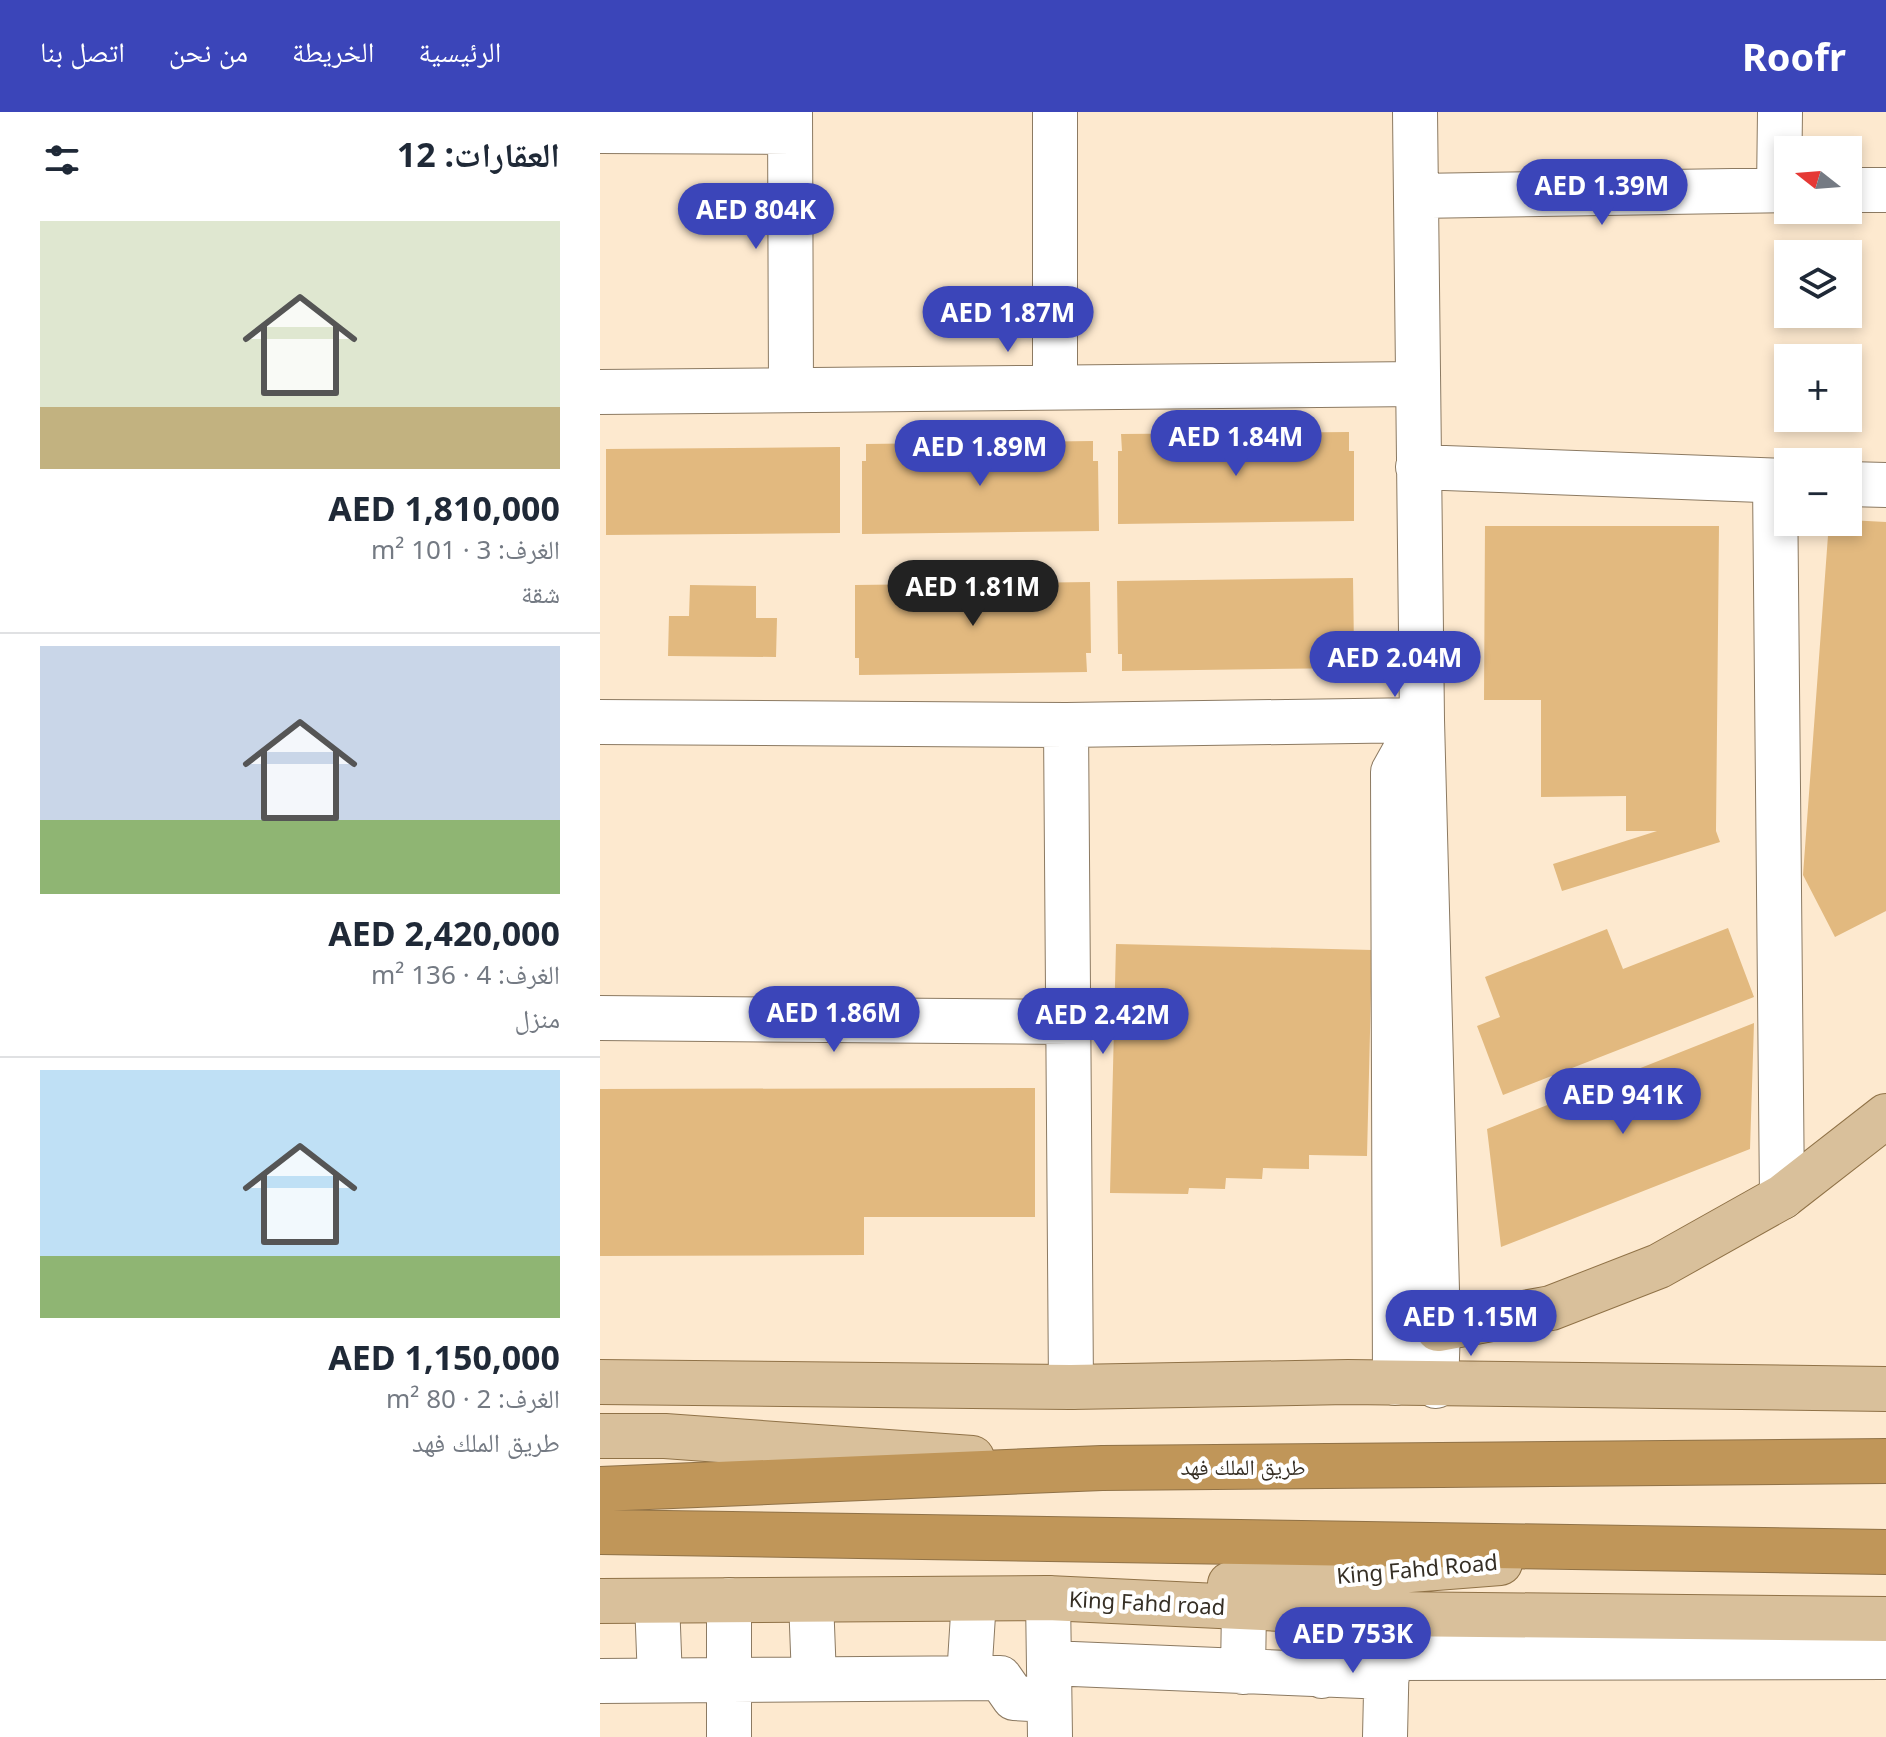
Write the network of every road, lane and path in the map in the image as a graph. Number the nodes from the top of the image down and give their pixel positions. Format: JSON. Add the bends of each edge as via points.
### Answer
{"nodes":[{"id":1,"x":1055,"y":112,"type":"edge"},
{"id":2,"x":1415,"y":112,"type":"edge"},
{"id":3,"x":1780,"y":112,"type":"edge"},
{"id":4,"x":790,"y":122,"type":"edge"},
{"id":5,"x":600,"y":131,"type":"edge"},
{"id":6,"x":1781,"y":136,"type":"edge"},
{"id":7,"x":1774,"y":190,"type":"edge"},
{"id":8,"x":1862,"y":190,"type":"edge"},
{"id":9,"x":1886,"y":190,"type":"edge"},
{"id":10,"x":1416,"y":196,"type":"junction"},
{"id":11,"x":1417,"y":384,"type":"junction"},
{"id":12,"x":1055,"y":387,"type":"junction"},
{"id":13,"x":791,"y":390,"type":"junction"},
{"id":14,"x":600,"y":392,"type":"edge"},
{"id":15,"x":1418,"y":467,"type":"junction"},
{"id":16,"x":1774,"y":481,"type":"edge"},
{"id":17,"x":1862,"y":484,"type":"edge"},
{"id":18,"x":1886,"y":485,"type":"edge"},
{"id":19,"x":1782,"y":536,"type":"edge"},
{"id":20,"x":1422,"y":720,"type":"junction"},
{"id":21,"x":600,"y":722,"type":"edge"},
{"id":22,"x":1066,"y":725,"type":"junction"},
{"id":23,"x":600,"y":1018,"type":"edge"},
{"id":24,"x":1069,"y":1022,"type":"junction"},
{"id":25,"x":1886,"y":1116,"type":"edge"},
{"id":26,"x":1782,"y":1197,"type":"junction"},
{"id":27,"x":1438,"y":1329,"type":"junction"},
{"id":28,"x":1394,"y":1332,"type":"junction"},
{"id":29,"x":600,"y":1382,"type":"edge"},
{"id":30,"x":1415,"y":1384,"type":"junction"},
{"id":31,"x":1071,"y":1387,"type":"junction"},
{"id":32,"x":1886,"y":1389,"type":"edge"},
{"id":33,"x":600,"y":1436,"type":"edge"},
{"id":34,"x":1886,"y":1461,"type":"edge"},
{"id":35,"x":1102,"y":1468,"type":"junction"},
{"id":36,"x":600,"y":1511,"type":"edge"},
{"id":37,"x":1690,"y":1547,"type":"junction"},
{"id":38,"x":1886,"y":1552,"type":"edge"},
{"id":39,"x":1048,"y":1598,"type":"junction"},
{"id":40,"x":974,"y":1599,"type":"junction"},
{"id":41,"x":729,"y":1600,"type":"junction"},
{"id":42,"x":811,"y":1600,"type":"junction"},
{"id":43,"x":600,"y":1601,"type":"edge"},
{"id":44,"x":657,"y":1601,"type":"junction"},
{"id":45,"x":1244,"y":1608,"type":"junction"},
{"id":46,"x":1324,"y":1612,"type":"junction"},
{"id":47,"x":1387,"y":1614,"type":"junction"},
{"id":48,"x":1485,"y":1615,"type":"junction"},
{"id":49,"x":1868,"y":1619,"type":"edge"},
{"id":50,"x":1764,"y":1638,"type":"junction"},
{"id":51,"x":1831,"y":1657,"type":"junction"},
{"id":52,"x":1886,"y":1657,"type":"edge"},
{"id":53,"x":1555,"y":1658,"type":"junction"},
{"id":54,"x":1387,"y":1668,"type":"junction"},
{"id":55,"x":1243,"y":1672,"type":"junction"},
{"id":56,"x":1322,"y":1676,"type":"junction"},
{"id":57,"x":729,"y":1678,"type":"junction"},
{"id":58,"x":814,"y":1678,"type":"junction"},
{"id":59,"x":969,"y":1678,"type":"junction"},
{"id":60,"x":660,"y":1680,"type":"junction"},
{"id":61,"x":600,"y":1681,"type":"edge"},
{"id":62,"x":1049,"y":1700,"type":"edge"},
{"id":63,"x":729,"y":1737,"type":"edge"},
{"id":64,"x":1385,"y":1737,"type":"edge"}],
"edges":[{"from":1,"to":12,"type":"street"},
{"from":2,"to":10,"type":"street"},
{"from":3,"to":6,"type":"street"},
{"from":4,"to":5,"type":"street"},
{"from":4,"to":13,"type":"street"},
{"from":7,"to":10,"type":"street"},
{"from":8,"to":9,"type":"street"},
{"from":10,"to":11,"type":"street"},
{"from":11,"to":12,"type":"street"},
{"from":11,"to":15,"type":"street"},
{"from":12,"to":13,"type":"street"},
{"from":13,"to":14,"type":"street"},
{"from":15,"to":16,"type":"street"},
{"from":15,"to":20,"type":"street"},
{"from":17,"to":18,"type":"street"},
{"from":19,"to":26,"type":"street"},
{"from":20,"to":22,"type":"street"},
{"from":20,"to":27,"type":"street"},
{"from":20,"to":28,"type":"street","via":[[1393,772]]},
{"from":21,"to":22,"type":"street"},
{"from":22,"to":24,"type":"street"},
{"from":23,"to":24,"type":"street"},
{"from":24,"to":31,"type":"street"},
{"from":25,"to":26,"type":"main road"},
{"from":26,"to":27,"type":"main road","via":[[1659,1266],[1551,1308]]},
{"from":27,"to":28,"type":"street"},
{"from":27,"to":30,"type":"street"},
{"from":28,"to":30,"type":"street"},
{"from":29,"to":31,"type":"main road"},
{"from":30,"to":31,"type":"main road"},
{"from":30,"to":32,"type":"main road"},
{"from":33,"to":35,"type":"main road","via":[[665,1436]]},
{"from":34,"to":35,"type":"highway","name":"طريق الملك فهد"},
{"from":35,"to":36,"type":"highway","name":"طريق الملك فهد"},
{"from":36,"to":37,"type":"highway","name":"طريق الملك فهد"},
{"from":37,"to":38,"type":"highway","name":"طريق الملك فهد"},
{"from":37,"to":39,"type":"main road","name":"King Fahd Road"},
{"from":39,"to":40,"type":"main road","name":"King Fahd road"},
{"from":39,"to":45,"type":"main road","name":"King Fahd road"},
{"from":39,"to":62,"type":"street"},
{"from":40,"to":42,"type":"main road","name":"King Fahd road"},
{"from":40,"to":59,"type":"street"},
{"from":41,"to":42,"type":"main road","name":"King Fahd road"},
{"from":41,"to":44,"type":"main road","name":"King Fahd road"},
{"from":41,"to":57,"type":"street"},
{"from":42,"to":58,"type":"street"},
{"from":43,"to":44,"type":"main road","name":"King Fahd road"},
{"from":44,"to":60,"type":"street"},
{"from":45,"to":46,"type":"main road","name":"King Fahd road"},
{"from":45,"to":55,"type":"street"},
{"from":46,"to":47,"type":"main road","name":"King Fahd road"},
{"from":46,"to":56,"type":"street"},
{"from":47,"to":48,"type":"main road","name":"King Fahd road"},
{"from":47,"to":54,"type":"street"},
{"from":48,"to":50,"type":"main road","name":"King Fahd road"},
{"from":48,"to":53,"type":"street"},
{"from":49,"to":50,"type":"main road","name":"King Fahd road"},
{"from":49,"to":51,"type":"street"},
{"from":50,"to":51,"type":"street"},
{"from":50,"to":53,"type":"street"},
{"from":51,"to":52,"type":"street"},
{"from":53,"to":54,"type":"street"},
{"from":54,"to":56,"type":"street"},
{"from":54,"to":64,"type":"street"},
{"from":55,"to":56,"type":"street"},
{"from":55,"to":62,"type":"street"},
{"from":57,"to":58,"type":"street"},
{"from":57,"to":60,"type":"street"},
{"from":57,"to":63,"type":"street"},
{"from":58,"to":59,"type":"street"},
{"from":59,"to":62,"type":"street","via":[[1000,1678],[1014,1698]]},
{"from":60,"to":61,"type":"street"}]}
